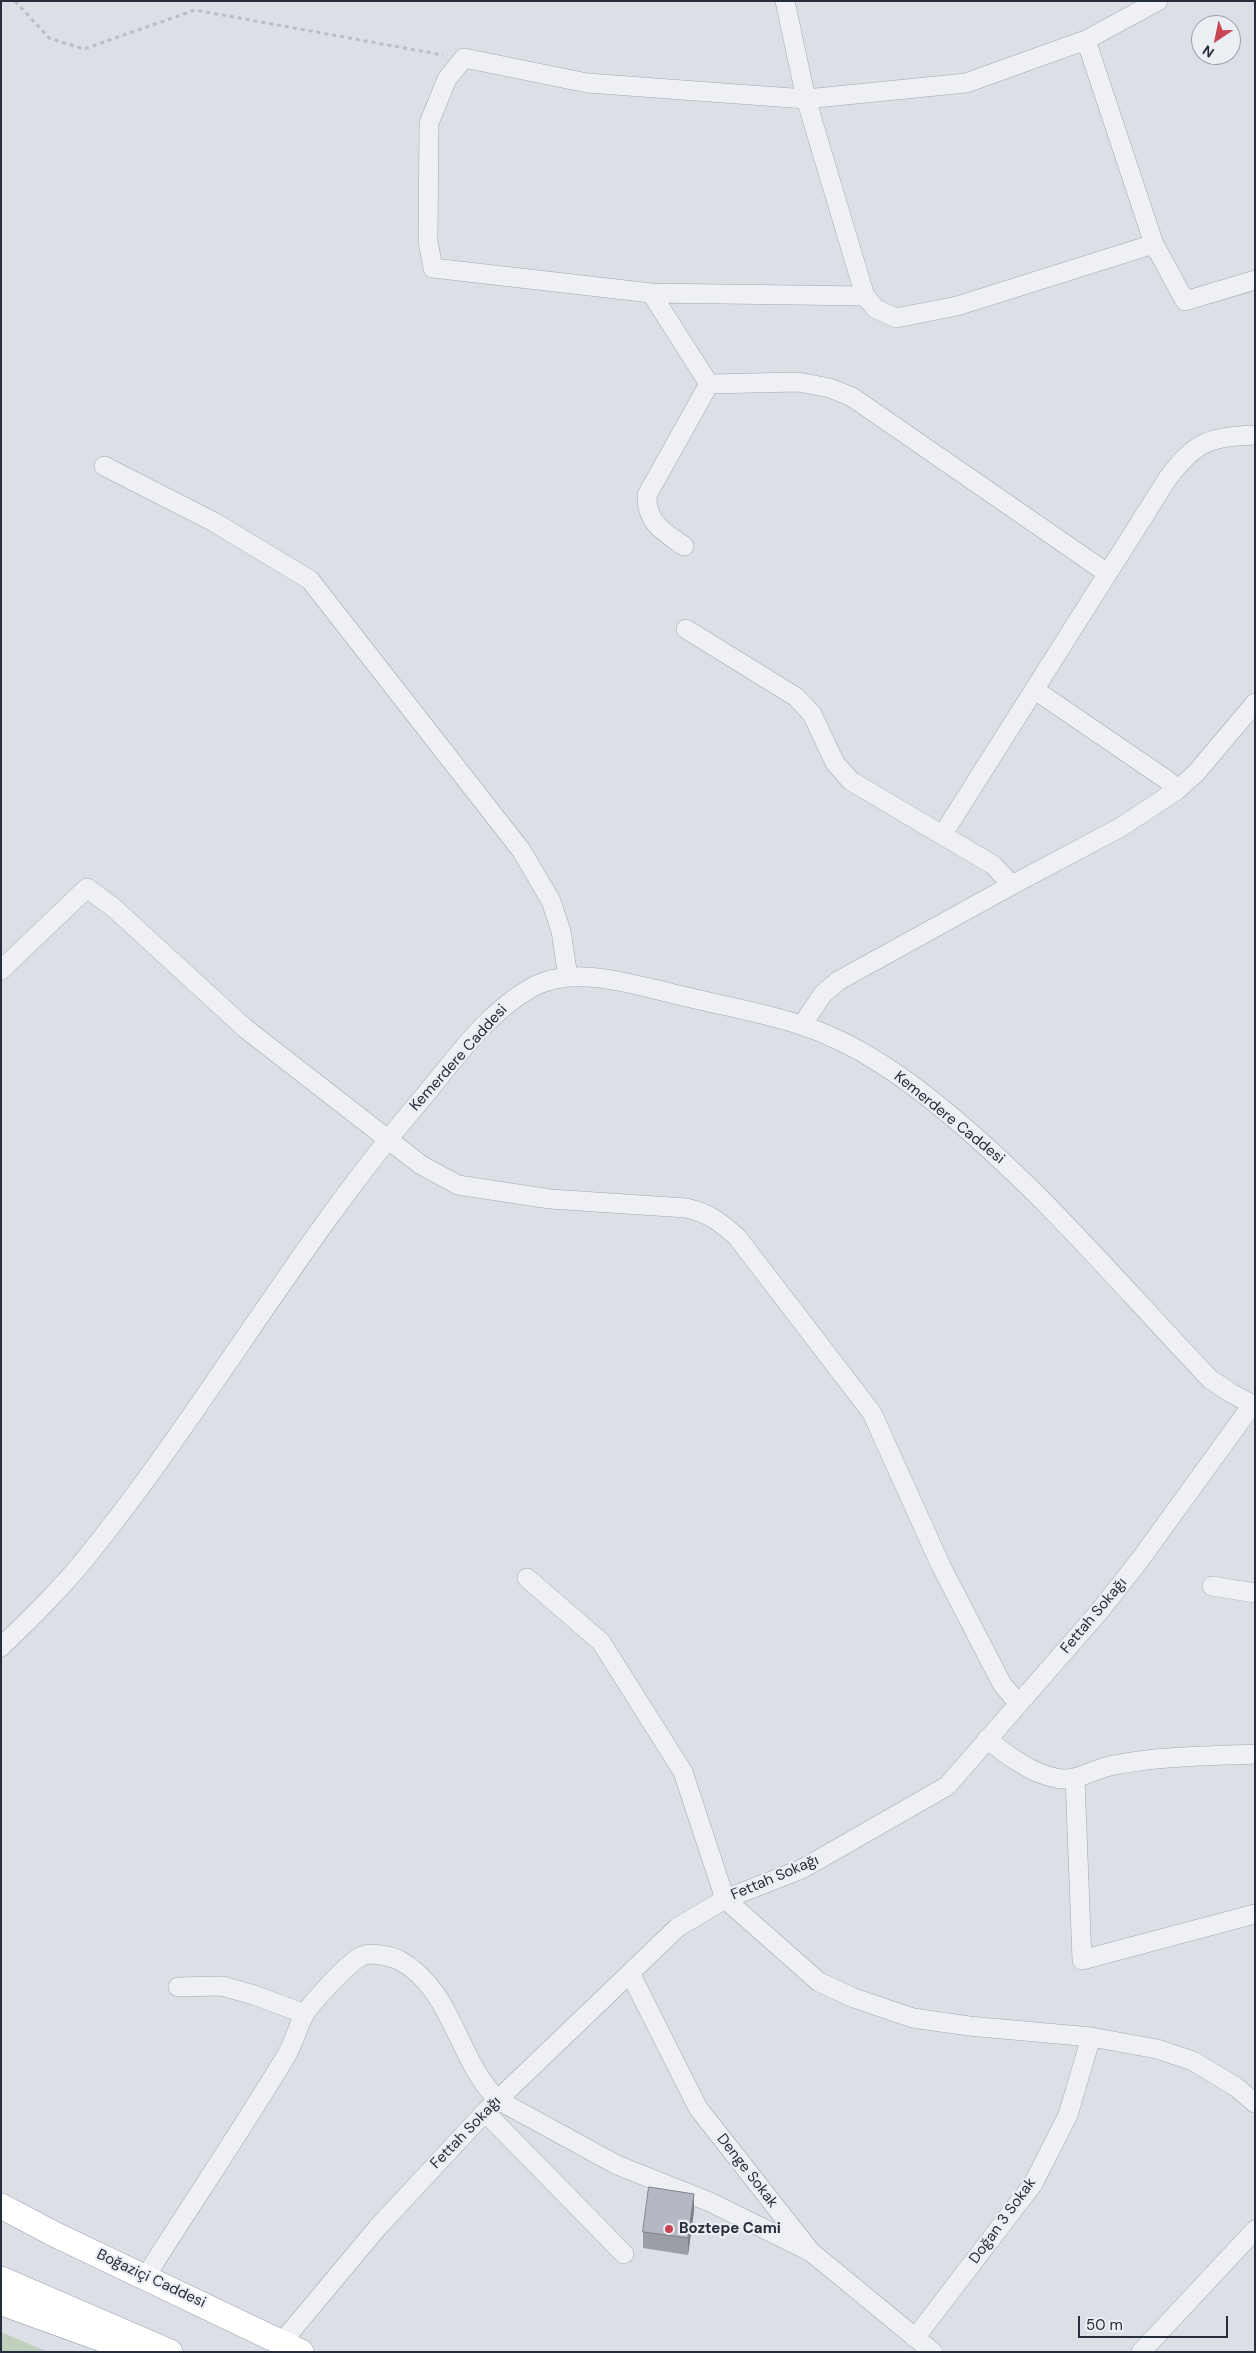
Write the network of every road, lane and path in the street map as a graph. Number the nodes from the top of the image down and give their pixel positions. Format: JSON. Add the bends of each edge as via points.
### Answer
{"nodes":[{"id":1,"x":15,"y":1,"type":"edge"},
{"id":2,"x":785,"y":1,"type":"edge"},
{"id":3,"x":1158,"y":1,"type":"edge"},
{"id":4,"x":1086,"y":40,"type":"junction"},
{"id":5,"x":464,"y":58,"type":"junction"},
{"id":6,"x":806,"y":99,"type":"junction"},
{"id":7,"x":1154,"y":244,"type":"junction"},
{"id":8,"x":1255,"y":280,"type":"edge"},
{"id":9,"x":651,"y":293,"type":"junction"},
{"id":10,"x":865,"y":296,"type":"junction"},
{"id":11,"x":709,"y":384,"type":"junction"},
{"id":12,"x":1255,"y":435,"type":"edge"},
{"id":13,"x":104,"y":466,"type":"dead end"},
{"id":14,"x":684,"y":546,"type":"dead end"},
{"id":15,"x":1107,"y":573,"type":"junction"},
{"id":16,"x":686,"y":628,"type":"dead end"},
{"id":17,"x":1035,"y":690,"type":"junction"},
{"id":18,"x":1255,"y":703,"type":"edge"},
{"id":19,"x":1177,"y":790,"type":"junction"},
{"id":20,"x":943,"y":834,"type":"junction"},
{"id":21,"x":1012,"y":884,"type":"junction"},
{"id":22,"x":1,"y":970,"type":"edge"},
{"id":23,"x":568,"y":977,"type":"junction"},
{"id":24,"x":802,"y":1025,"type":"junction"},
{"id":25,"x":388,"y":1138,"type":"junction"},
{"id":26,"x":1253,"y":1405,"type":"edge"},
{"id":27,"x":526,"y":1578,"type":"dead end"},
{"id":28,"x":1212,"y":1586,"type":"dead end"},
{"id":29,"x":1255,"y":1593,"type":"edge"},
{"id":30,"x":1,"y":1647,"type":"edge"},
{"id":31,"x":1018,"y":1703,"type":"junction"},
{"id":32,"x":987,"y":1739,"type":"junction"},
{"id":33,"x":1255,"y":1754,"type":"edge"},
{"id":34,"x":1075,"y":1778,"type":"junction"},
{"id":35,"x":725,"y":1898,"type":"junction"},
{"id":36,"x":1255,"y":1914,"type":"edge"},
{"id":37,"x":630,"y":1973,"type":"junction"},
{"id":38,"x":178,"y":1987,"type":"dead end"},
{"id":39,"x":305,"y":2014,"type":"junction"},
{"id":40,"x":1091,"y":2037,"type":"junction"},
{"id":41,"x":1255,"y":2103,"type":"edge"},
{"id":42,"x":491,"y":2106,"type":"junction"},
{"id":43,"x":1,"y":2206,"type":"edge"},
{"id":44,"x":1255,"y":2230,"type":"edge"},
{"id":45,"x":811,"y":2252,"type":"junction"},
{"id":46,"x":624,"y":2254,"type":"dead end"},
{"id":47,"x":146,"y":2276,"type":"junction"},
{"id":48,"x":1,"y":2279,"type":"edge"},
{"id":49,"x":1,"y":2301,"type":"edge"},
{"id":50,"x":915,"y":2338,"type":"junction"},
{"id":51,"x":291,"y":2347,"type":"edge"},
{"id":52,"x":1148,"y":2349,"type":"edge"},
{"id":53,"x":142,"y":2352,"type":"edge"},
{"id":54,"x":170,"y":2352,"type":"edge"},
{"id":55,"x":933,"y":2352,"type":"edge"}],
"edges":[{"from":1,"to":5,"type":"path","via":[[48,38],[84,49],[195,10]]},
{"from":2,"to":6,"type":"street"},
{"from":3,"to":4,"type":"street"},
{"from":4,"to":6,"type":"street","via":[[966,83]]},
{"from":4,"to":7,"type":"street"},
{"from":5,"to":6,"type":"street","via":[[587,84]]},
{"from":5,"to":9,"type":"street","via":[[447,79],[429,123],[428,241],[433,268]]},
{"from":6,"to":10,"type":"street"},
{"from":7,"to":8,"type":"street","via":[[1185,301]]},
{"from":7,"to":10,"type":"street","via":[[957,306],[896,318],[876,309]]},
{"from":9,"to":10,"type":"street"},
{"from":9,"to":11,"type":"street"},
{"from":11,"to":14,"type":"street","via":[[648,496],[647,504],[656,526]]},
{"from":11,"to":15,"type":"street","via":[[798,382],[830,388],[852,397]]},
{"from":12,"to":15,"type":"street","via":[[1227,436],[1186,454]]},
{"from":13,"to":23,"type":"street","via":[[214,522],[310,580],[521,850],[551,901],[561,931]]},
{"from":15,"to":17,"type":"street"},
{"from":16,"to":20,"type":"street","via":[[796,697],[812,714],[832,758],[851,781]]},
{"from":17,"to":19,"type":"street","via":[[1168,780]]},
{"from":17,"to":20,"type":"street"},
{"from":18,"to":19,"type":"street","via":[[1196,773]]},
{"from":19,"to":21,"type":"street","via":[[1121,827]]},
{"from":20,"to":21,"type":"street","via":[[993,864]]},
{"from":21,"to":24,"type":"street","via":[[838,982],[817,1002]]},
{"from":22,"to":25,"type":"street","via":[[87,888],[114,908],[246,1029]]},
{"from":23,"to":24,"type":"street","name":"Kemerdere Caddesi","via":[[630,984]]},
{"from":23,"to":25,"type":"street","name":"Kemerdere Caddesi","via":[[536,985],[510,1001],[487,1023]]},
{"from":24,"to":26,"type":"street","name":"Kemerdere Caddesi","via":[[845,1044],[908,1080],[990,1149],[1210,1379]]},
{"from":25,"to":30,"type":"street","name":"Kemerdere Caddesi","via":[[92,1552]]},
{"from":25,"to":31,"type":"street","via":[[421,1166],[458,1185],[550,1199],[686,1208],[704,1212],[737,1237],[872,1412],[946,1574],[1002,1684]]},
{"from":26,"to":31,"type":"street","name":"Fettah Sokağı","via":[[1122,1584]]},
{"from":27,"to":35,"type":"street","via":[[601,1642],[683,1772]]},
{"from":28,"to":29,"type":"street"},
{"from":31,"to":32,"type":"street","name":"Fettah Sokağı"},
{"from":32,"to":34,"type":"street","via":[[1039,1773],[1058,1779]]},
{"from":32,"to":35,"type":"street","name":"Fettah Sokağı","via":[[947,1786],[922,1802],[802,1869]]},
{"from":33,"to":34,"type":"street","via":[[1113,1765]]},
{"from":34,"to":36,"type":"street","via":[[1082,1960]]},
{"from":35,"to":37,"type":"street","name":"Fettah Sokağı","via":[[678,1928]]},
{"from":35,"to":40,"type":"street","via":[[819,1982],[854,1998],[913,2018]]},
{"from":37,"to":42,"type":"street","name":"Fettah Sokağı"},
{"from":37,"to":45,"type":"street","name":"Denge Sokak","via":[[698,2108]]},
{"from":38,"to":39,"type":"street","via":[[222,1986]]},
{"from":39,"to":42,"type":"street","via":[[362,1956],[376,1954],[398,1960],[420,1974],[437,1996],[484,2086]]},
{"from":39,"to":47,"type":"street","via":[[287,2054]]},
{"from":40,"to":41,"type":"street","via":[[1157,2049],[1193,2062],[1236,2087]]},
{"from":40,"to":50,"type":"street","name":"Doğan 3 Sokak","via":[[1068,2115],[1033,2184]]},
{"from":42,"to":45,"type":"street","via":[[617,2165],[710,2202]]},
{"from":42,"to":46,"type":"street"},
{"from":42,"to":51,"type":"street","name":"Fettah Sokağı","via":[[378,2226]]},
{"from":43,"to":47,"type":"main road","name":"Boğaziçi Caddesi"},
{"from":44,"to":52,"type":"street"},
{"from":45,"to":50,"type":"street","name":"Denge Sokak"},
{"from":47,"to":51,"type":"main road","name":"Boğaziçi Caddesi"},
{"from":48,"to":54,"type":"main road"},
{"from":49,"to":53,"type":"highway"},
{"from":50,"to":55,"type":"street","name":"Denge Sokak"}]}
